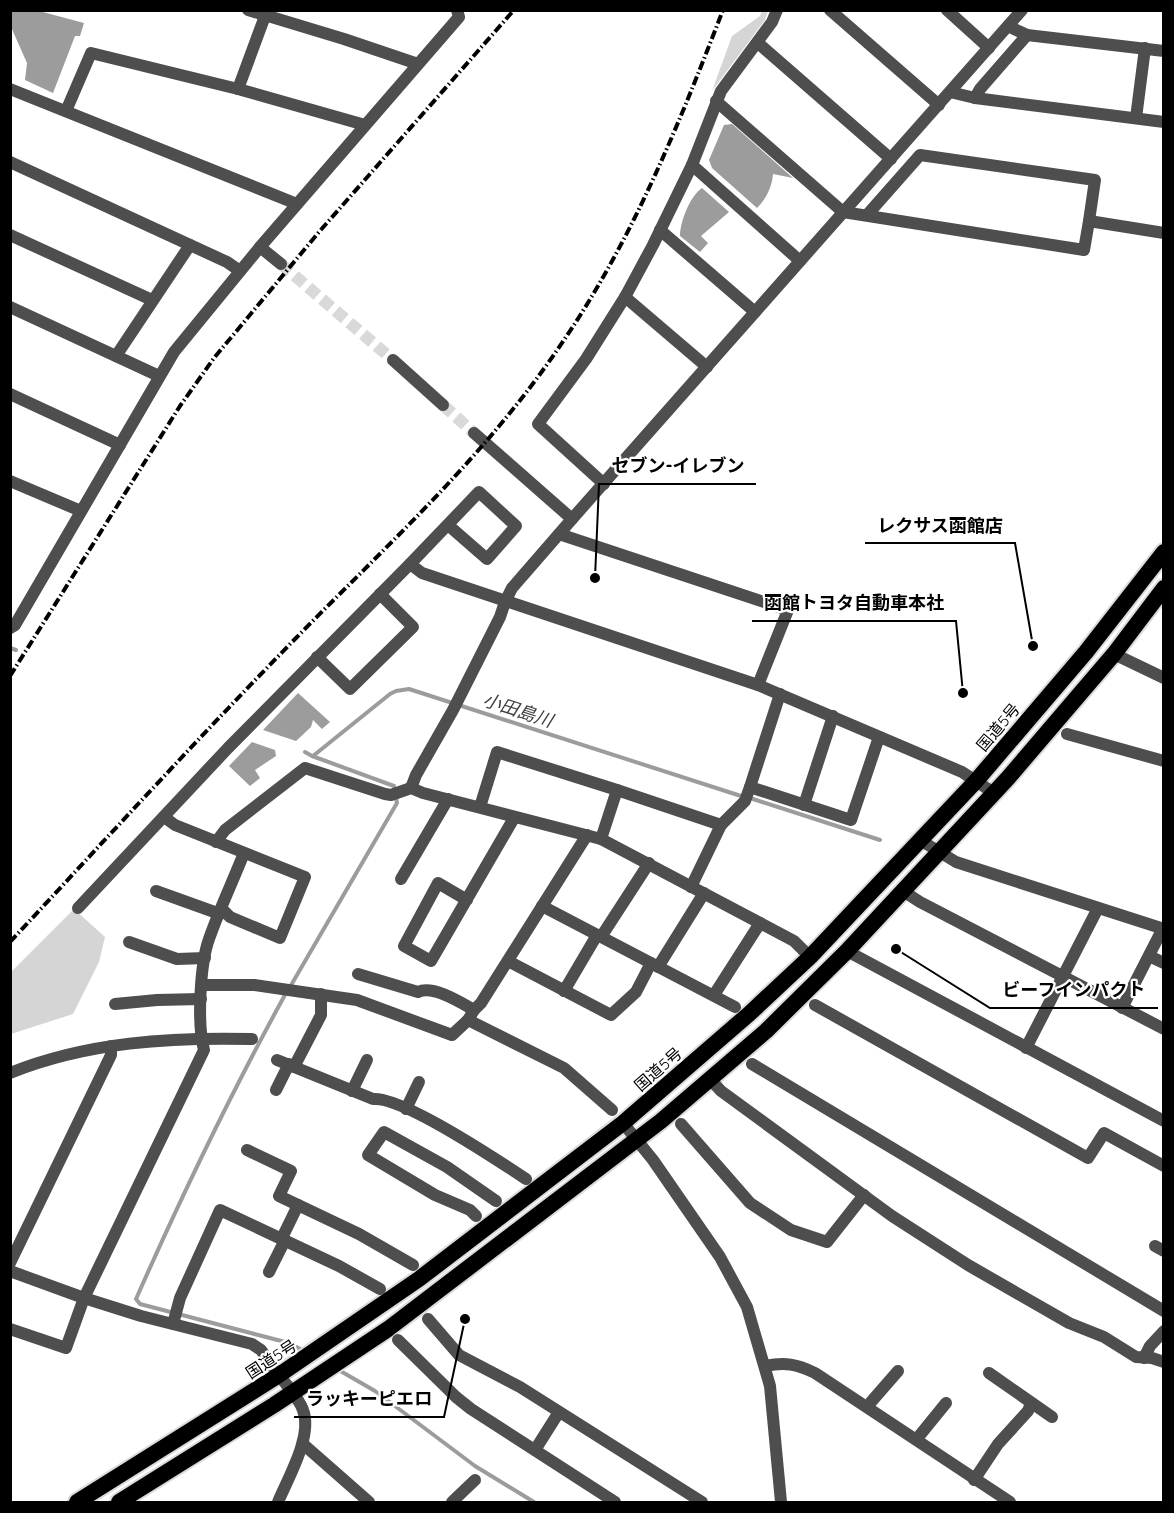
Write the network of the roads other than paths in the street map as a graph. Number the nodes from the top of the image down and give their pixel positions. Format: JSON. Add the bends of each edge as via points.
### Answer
{"nodes":[{"id":1,"x":248,"y":10,"type":"edge"},
{"id":2,"x":457,"y":10,"type":"edge"},
{"id":3,"x":777,"y":10,"type":"edge"},
{"id":4,"x":830,"y":10,"type":"edge"},
{"id":5,"x":947,"y":10,"type":"edge"},
{"id":6,"x":1022,"y":10,"type":"edge"},
{"id":7,"x":267,"y":14,"type":"edge"},
{"id":8,"x":1008,"y":26,"type":"junction"},
{"id":9,"x":1027,"y":35,"type":"junction"},
{"id":10,"x":758,"y":43,"type":"junction"},
{"id":11,"x":989,"y":48,"type":"junction"},
{"id":12,"x":1145,"y":48,"type":"junction"},
{"id":13,"x":1164,"y":51,"type":"edge"},
{"id":14,"x":418,"y":64,"type":"junction"},
{"id":15,"x":10,"y":89,"type":"edge"},
{"id":16,"x":238,"y":89,"type":"junction"},
{"id":17,"x":950,"y":92,"type":"junction"},
{"id":18,"x":975,"y":98,"type":"junction"},
{"id":19,"x":717,"y":101,"type":"junction"},
{"id":20,"x":939,"y":105,"type":"junction"},
{"id":21,"x":66,"y":111,"type":"junction"},
{"id":22,"x":1136,"y":118,"type":"junction"},
{"id":23,"x":1164,"y":122,"type":"edge"},
{"id":24,"x":365,"y":125,"type":"junction"},
{"id":25,"x":900,"y":150,"type":"junction"},
{"id":26,"x":920,"y":155,"type":"junction"},
{"id":27,"x":891,"y":159,"type":"junction"},
{"id":28,"x":10,"y":162,"type":"edge"},
{"id":29,"x":692,"y":165,"type":"junction"},
{"id":30,"x":297,"y":204,"type":"junction"},
{"id":31,"x":843,"y":212,"type":"junction"},
{"id":32,"x":867,"y":216,"type":"junction"},
{"id":33,"x":1089,"y":221,"type":"junction"},
{"id":34,"x":660,"y":230,"type":"junction"},
{"id":35,"x":1164,"y":233,"type":"edge"},
{"id":36,"x":10,"y":235,"type":"edge"},
{"id":37,"x":190,"y":245,"type":"junction"},
{"id":38,"x":260,"y":247,"type":"junction"},
{"id":39,"x":801,"y":261,"type":"junction"},
{"id":40,"x":281,"y":264,"type":"tunnel mouth"},
{"id":41,"x":240,"y":271,"type":"junction"},
{"id":42,"x":625,"y":297,"type":"junction"},
{"id":43,"x":152,"y":300,"type":"junction"},
{"id":44,"x":10,"y":307,"type":"edge"},
{"id":45,"x":755,"y":312,"type":"junction"},
{"id":46,"x":116,"y":356,"type":"junction"},
{"id":47,"x":393,"y":360,"type":"tunnel mouth"},
{"id":48,"x":706,"y":367,"type":"junction"},
{"id":49,"x":159,"y":376,"type":"junction"},
{"id":50,"x":11,"y":396,"type":"edge"},
{"id":51,"x":443,"y":405,"type":"tunnel mouth"},
{"id":52,"x":474,"y":433,"type":"tunnel mouth"},
{"id":53,"x":120,"y":445,"type":"junction"},
{"id":54,"x":10,"y":481,"type":"edge"},
{"id":55,"x":604,"y":484,"type":"junction"},
{"id":56,"x":81,"y":511,"type":"junction"},
{"id":57,"x":572,"y":519,"type":"junction"},
{"id":58,"x":448,"y":525,"type":"junction"},
{"id":59,"x":559,"y":534,"type":"junction"},
{"id":60,"x":1164,"y":552,"type":"edge"},
{"id":61,"x":410,"y":564,"type":"junction"},
{"id":62,"x":1164,"y":588,"type":"edge"},
{"id":63,"x":380,"y":594,"type":"junction"},
{"id":64,"x":506,"y":602,"type":"junction"},
{"id":65,"x":10,"y":628,"type":"edge"},
{"id":66,"x":1114,"y":654,"type":"junction"},
{"id":67,"x":317,"y":657,"type":"junction"},
{"id":68,"x":1164,"y":678,"type":"edge"},
{"id":69,"x":758,"y":685,"type":"junction"},
{"id":70,"x":780,"y":694,"type":"junction"},
{"id":71,"x":833,"y":716,"type":"junction"},
{"id":72,"x":1066,"y":734,"type":"dead end"},
{"id":73,"x":879,"y":736,"type":"junction"},
{"id":74,"x":1164,"y":761,"type":"edge"},
{"id":75,"x":976,"y":781,"type":"junction"},
{"id":76,"x":750,"y":787,"type":"junction"},
{"id":77,"x":617,"y":789,"type":"junction"},
{"id":78,"x":401,"y":792,"type":"junction"},
{"id":79,"x":994,"y":793,"type":"junction"},
{"id":80,"x":448,"y":799,"type":"junction"},
{"id":81,"x":804,"y":805,"type":"junction"},
{"id":82,"x":480,"y":807,"type":"junction"},
{"id":83,"x":164,"y":817,"type":"junction"},
{"id":84,"x":514,"y":818,"type":"junction"},
{"id":85,"x":721,"y":825,"type":"junction"},
{"id":86,"x":587,"y":835,"type":"junction"},
{"id":87,"x":602,"y":838,"type":"junction"},
{"id":88,"x":920,"y":840,"type":"junction"},
{"id":89,"x":216,"y":842,"type":"junction"},
{"id":90,"x":939,"y":851,"type":"junction"},
{"id":91,"x":244,"y":853,"type":"junction"},
{"id":92,"x":649,"y":863,"type":"junction"},
{"id":93,"x":401,"y":879,"type":"dead end"},
{"id":94,"x":691,"y":887,"type":"junction"},
{"id":95,"x":156,"y":891,"type":"dead end"},
{"id":96,"x":903,"y":891,"type":"junction"},
{"id":97,"x":704,"y":893,"type":"junction"},
{"id":98,"x":466,"y":900,"type":"junction"},
{"id":99,"x":542,"y":906,"type":"junction"},
{"id":100,"x":78,"y":908,"type":"dead end"},
{"id":101,"x":1098,"y":908,"type":"junction"},
{"id":102,"x":221,"y":912,"type":"junction"},
{"id":103,"x":760,"y":923,"type":"junction"},
{"id":104,"x":1163,"y":929,"type":"edge"},
{"id":105,"x":599,"y":936,"type":"junction"},
{"id":106,"x":129,"y":942,"type":"dead end"},
{"id":107,"x":847,"y":951,"type":"junction"},
{"id":108,"x":1149,"y":956,"type":"junction"},
{"id":109,"x":810,"y":957,"type":"junction"},
{"id":110,"x":205,"y":958,"type":"junction"},
{"id":111,"x":508,"y":961,"type":"junction"},
{"id":112,"x":1164,"y":963,"type":"edge"},
{"id":113,"x":654,"y":965,"type":"junction"},
{"id":114,"x":358,"y":974,"type":"dead end"},
{"id":115,"x":1064,"y":978,"type":"junction"},
{"id":116,"x":202,"y":985,"type":"junction"},
{"id":117,"x":564,"y":991,"type":"junction"},
{"id":118,"x":321,"y":994,"type":"junction"},
{"id":119,"x":714,"y":995,"type":"junction"},
{"id":120,"x":201,"y":999,"type":"junction"},
{"id":121,"x":115,"y":1004,"type":"dead end"},
{"id":122,"x":814,"y":1005,"type":"dead end"},
{"id":123,"x":735,"y":1007,"type":"dead end"},
{"id":124,"x":1122,"y":1008,"type":"junction"},
{"id":125,"x":471,"y":1015,"type":"junction"},
{"id":126,"x":1164,"y":1029,"type":"edge"},
{"id":127,"x":252,"y":1039,"type":"dead end"},
{"id":128,"x":201,"y":1040,"type":"junction"},
{"id":129,"x":111,"y":1046,"type":"junction"},
{"id":130,"x":1026,"y":1048,"type":"junction"},
{"id":131,"x":367,"y":1060,"type":"dead end"},
{"id":132,"x":287,"y":1064,"type":"junction"},
{"id":133,"x":752,"y":1064,"type":"dead end"},
{"id":134,"x":10,"y":1073,"type":"edge"},
{"id":135,"x":710,"y":1079,"type":"junction"},
{"id":136,"x":419,"y":1082,"type":"dead end"},
{"id":137,"x":276,"y":1089,"type":"dead end"},
{"id":138,"x":352,"y":1091,"type":"junction"},
{"id":139,"x":406,"y":1109,"type":"junction"},
{"id":140,"x":617,"y":1116,"type":"junction"},
{"id":141,"x":1164,"y":1121,"type":"edge"},
{"id":142,"x":681,"y":1124,"type":"dead end"},
{"id":143,"x":637,"y":1139,"type":"junction"},
{"id":144,"x":247,"y":1150,"type":"dead end"},
{"id":145,"x":1164,"y":1166,"type":"edge"},
{"id":146,"x":526,"y":1179,"type":"dead end"},
{"id":147,"x":864,"y":1195,"type":"junction"},
{"id":148,"x":496,"y":1201,"type":"dead end"},
{"id":149,"x":298,"y":1205,"type":"junction"},
{"id":150,"x":476,"y":1216,"type":"dead end"},
{"id":151,"x":284,"y":1239,"type":"junction"},
{"id":152,"x":15,"y":1240,"type":"edge"},
{"id":153,"x":10,"y":1263,"type":"edge"},
{"id":154,"x":413,"y":1265,"type":"dead end"},
{"id":155,"x":10,"y":1270,"type":"edge"},
{"id":156,"x":269,"y":1272,"type":"dead end"},
{"id":157,"x":380,"y":1289,"type":"dead end"},
{"id":158,"x":84,"y":1298,"type":"junction"},
{"id":159,"x":1164,"y":1311,"type":"edge"},
{"id":160,"x":175,"y":1316,"type":"junction"},
{"id":161,"x":428,"y":1319,"type":"dead end"},
{"id":162,"x":10,"y":1329,"type":"edge"},
{"id":163,"x":1164,"y":1331,"type":"edge"},
{"id":164,"x":398,"y":1340,"type":"dead end"},
{"id":165,"x":1144,"y":1358,"type":"junction"},
{"id":166,"x":1164,"y":1362,"type":"edge"},
{"id":167,"x":765,"y":1366,"type":"junction"},
{"id":168,"x":898,"y":1371,"type":"dead end"},
{"id":169,"x":989,"y":1373,"type":"dead end"},
{"id":170,"x":279,"y":1375,"type":"junction"},
{"id":171,"x":292,"y":1393,"type":"junction"},
{"id":172,"x":871,"y":1402,"type":"dead end"},
{"id":173,"x":1031,"y":1402,"type":"junction"},
{"id":174,"x":946,"y":1403,"type":"dead end"},
{"id":175,"x":559,"y":1412,"type":"junction"},
{"id":176,"x":1052,"y":1417,"type":"dead end"},
{"id":177,"x":920,"y":1435,"type":"dead end"},
{"id":178,"x":303,"y":1444,"type":"junction"},
{"id":179,"x":535,"y":1450,"type":"junction"},
{"id":180,"x":475,"y":1480,"type":"dead end"},
{"id":181,"x":974,"y":1480,"type":"junction"},
{"id":182,"x":76,"y":1503,"type":"edge"},
{"id":183,"x":119,"y":1503,"type":"edge"},
{"id":184,"x":278,"y":1503,"type":"edge"},
{"id":185,"x":369,"y":1503,"type":"edge"},
{"id":186,"x":452,"y":1503,"type":"edge"},
{"id":187,"x":615,"y":1503,"type":"edge"},
{"id":188,"x":702,"y":1503,"type":"edge"},
{"id":189,"x":780,"y":1503,"type":"edge"},
{"id":190,"x":1010,"y":1503,"type":"edge"}],
"edges":[{"from":1,"to":7,"type":"street"},
{"from":2,"to":14,"type":"street","via":[[459,17]]},
{"from":3,"to":10,"type":"street"},
{"from":4,"to":20,"type":"street"},
{"from":5,"to":11,"type":"street"},
{"from":6,"to":8,"type":"street"},
{"from":7,"to":14,"type":"street"},
{"from":7,"to":16,"type":"street"},
{"from":8,"to":9,"type":"street"},
{"from":8,"to":11,"type":"street"},
{"from":9,"to":12,"type":"street"},
{"from":9,"to":18,"type":"street"},
{"from":10,"to":19,"type":"street"},
{"from":10,"to":27,"type":"street"},
{"from":11,"to":17,"type":"street"},
{"from":12,"to":13,"type":"street"},
{"from":12,"to":22,"type":"street"},
{"from":14,"to":24,"type":"street"},
{"from":15,"to":21,"type":"street"},
{"from":16,"to":21,"type":"street","via":[[91,52]]},
{"from":16,"to":24,"type":"street"},
{"from":17,"to":18,"type":"street"},
{"from":17,"to":20,"type":"street"},
{"from":18,"to":22,"type":"street"},
{"from":19,"to":29,"type":"street"},
{"from":19,"to":31,"type":"street"},
{"from":20,"to":25,"type":"street"},
{"from":21,"to":30,"type":"street"},
{"from":22,"to":23,"type":"street"},
{"from":24,"to":30,"type":"street"},
{"from":25,"to":26,"type":"street"},
{"from":25,"to":27,"type":"street"},
{"from":26,"to":32,"type":"street"},
{"from":26,"to":33,"type":"street","via":[[1095,180]]},
{"from":27,"to":31,"type":"street"},
{"from":28,"to":37,"type":"street"},
{"from":29,"to":34,"type":"street"},
{"from":29,"to":39,"type":"street"},
{"from":30,"to":38,"type":"street"},
{"from":31,"to":32,"type":"street"},
{"from":31,"to":39,"type":"street"},
{"from":32,"to":33,"type":"street","via":[[1084,250]]},
{"from":33,"to":35,"type":"street"},
{"from":34,"to":42,"type":"street"},
{"from":34,"to":45,"type":"street"},
{"from":36,"to":43,"type":"street"},
{"from":37,"to":41,"type":"street"},
{"from":37,"to":43,"type":"street"},
{"from":38,"to":40,"type":"street"},
{"from":38,"to":41,"type":"street"},
{"from":39,"to":45,"type":"street"},
{"from":41,"to":49,"type":"street"},
{"from":42,"to":48,"type":"street"},
{"from":42,"to":55,"type":"street","via":[[538,424]]},
{"from":43,"to":46,"type":"street"},
{"from":44,"to":46,"type":"street"},
{"from":45,"to":48,"type":"street"},
{"from":46,"to":49,"type":"street"},
{"from":47,"to":51,"type":"street"},
{"from":48,"to":55,"type":"street"},
{"from":49,"to":53,"type":"street"},
{"from":50,"to":53,"type":"street"},
{"from":52,"to":57,"type":"street"},
{"from":53,"to":56,"type":"street"},
{"from":54,"to":56,"type":"street"},
{"from":55,"to":57,"type":"street"},
{"from":56,"to":65,"type":"street"},
{"from":57,"to":59,"type":"street"},
{"from":58,"to":58,"type":"street","via":[[479,492],[516,526],[487,559]]},
{"from":58,"to":61,"type":"street"},
{"from":59,"to":64,"type":"street","via":[[512,588]]},
{"from":59,"to":69,"type":"street","via":[[788,610]]},
{"from":60,"to":75,"type":"highway","name":"国道5号","via":[[1086,652]]},
{"from":61,"to":63,"type":"street"},
{"from":61,"to":64,"type":"street","via":[[422,573]]},
{"from":62,"to":66,"type":"highway"},
{"from":63,"to":67,"type":"street"},
{"from":63,"to":67,"type":"street","via":[[413,627],[350,689]]},
{"from":64,"to":69,"type":"street"},
{"from":64,"to":78,"type":"street","via":[[456,705],[416,775]]},
{"from":66,"to":68,"type":"street"},
{"from":66,"to":79,"type":"highway"},
{"from":67,"to":83,"type":"street"},
{"from":69,"to":70,"type":"street"},
{"from":70,"to":71,"type":"street"},
{"from":70,"to":76,"type":"street"},
{"from":71,"to":73,"type":"street"},
{"from":71,"to":81,"type":"street"},
{"from":72,"to":74,"type":"street"},
{"from":73,"to":75,"type":"street"},
{"from":73,"to":81,"type":"street","via":[[851,820]]},
{"from":75,"to":79,"type":"street"},
{"from":75,"to":88,"type":"highway","name":"国道5号"},
{"from":76,"to":81,"type":"street"},
{"from":76,"to":85,"type":"street","via":[[745,801]]},
{"from":77,"to":82,"type":"street","via":[[497,752]]},
{"from":77,"to":85,"type":"street"},
{"from":77,"to":87,"type":"street"},
{"from":78,"to":80,"type":"street"},
{"from":78,"to":89,"type":"street","via":[[304,768],[225,830]]},
{"from":79,"to":90,"type":"highway"},
{"from":80,"to":82,"type":"street"},
{"from":80,"to":93,"type":"street"},
{"from":82,"to":84,"type":"street"},
{"from":83,"to":89,"type":"street"},
{"from":83,"to":100,"type":"street"},
{"from":84,"to":86,"type":"street"},
{"from":84,"to":98,"type":"street"},
{"from":85,"to":94,"type":"street"},
{"from":86,"to":87,"type":"street"},
{"from":86,"to":99,"type":"street"},
{"from":87,"to":92,"type":"street"},
{"from":88,"to":90,"type":"street"},
{"from":88,"to":109,"type":"highway","name":"国道5号"},
{"from":89,"to":91,"type":"street"},
{"from":90,"to":96,"type":"highway"},
{"from":90,"to":101,"type":"street","via":[[956,862]]},
{"from":91,"to":102,"type":"street"},
{"from":91,"to":102,"type":"street","via":[[305,877],[280,938]]},
{"from":92,"to":94,"type":"street"},
{"from":92,"to":105,"type":"street"},
{"from":94,"to":97,"type":"street"},
{"from":95,"to":102,"type":"street"},
{"from":96,"to":107,"type":"highway"},
{"from":96,"to":115,"type":"street"},
{"from":97,"to":103,"type":"street"},
{"from":97,"to":113,"type":"street"},
{"from":98,"to":98,"type":"street","via":[[431,961],[404,946],[438,883]]},
{"from":99,"to":105,"type":"street"},
{"from":99,"to":111,"type":"street"},
{"from":101,"to":104,"type":"street"},
{"from":101,"to":115,"type":"street"},
{"from":102,"to":110,"type":"street","via":[[208,940]]},
{"from":103,"to":109,"type":"street","via":[[794,941]]},
{"from":103,"to":119,"type":"street"},
{"from":104,"to":108,"type":"street"},
{"from":105,"to":113,"type":"street"},
{"from":105,"to":117,"type":"street"},
{"from":106,"to":110,"type":"street","via":[[177,959]]},
{"from":107,"to":130,"type":"street"},
{"from":107,"to":135,"type":"highway","via":[[766,1031]]},
{"from":108,"to":112,"type":"street"},
{"from":108,"to":124,"type":"street"},
{"from":109,"to":140,"type":"highway","name":"国道5号","via":[[749,1014]]},
{"from":110,"to":116,"type":"street"},
{"from":111,"to":117,"type":"street"},
{"from":111,"to":125,"type":"street"},
{"from":113,"to":117,"type":"street","via":[[636,992],[611,1015]]},
{"from":113,"to":119,"type":"street"},
{"from":114,"to":125,"type":"street","via":[[418,992],[449,996]]},
{"from":115,"to":124,"type":"street"},
{"from":115,"to":130,"type":"street"},
{"from":116,"to":118,"type":"street","via":[[254,985]]},
{"from":116,"to":120,"type":"street"},
{"from":118,"to":125,"type":"street","via":[[357,1000],[452,1035]]},
{"from":118,"to":132,"type":"street","via":[[321,1014]]},
{"from":119,"to":123,"type":"street"},
{"from":120,"to":121,"type":"street"},
{"from":120,"to":128,"type":"street"},
{"from":122,"to":145,"type":"street","via":[[1088,1158],[1104,1133]]},
{"from":124,"to":126,"type":"street"},
{"from":125,"to":140,"type":"street","via":[[564,1068]]},
{"from":127,"to":128,"type":"street"},
{"from":128,"to":129,"type":"street","via":[[173,1038]]},
{"from":128,"to":158,"type":"street","via":[[204,1050]]},
{"from":129,"to":134,"type":"street"},
{"from":129,"to":152,"type":"street","via":[[111,1055],[27,1233]]},
{"from":130,"to":141,"type":"street"},
{"from":131,"to":138,"type":"street"},
{"from":132,"to":137,"type":"street"},
{"from":132,"to":138,"type":"street"},
{"from":133,"to":159,"type":"street"},
{"from":135,"to":143,"type":"highway"},
{"from":135,"to":147,"type":"street"},
{"from":136,"to":139,"type":"street"},
{"from":138,"to":139,"type":"street"},
{"from":139,"to":146,"type":"street","via":[[431,1120]]},
{"from":140,"to":143,"type":"street"},
{"from":140,"to":170,"type":"highway","name":"国道5号","via":[[419,1279]]},
{"from":142,"to":147,"type":"street","via":[[750,1203],[791,1230],[827,1242]]},
{"from":143,"to":167,"type":"street","via":[[720,1257],[747,1307]]},
{"from":143,"to":171,"type":"highway","via":[[418,1306]]},
{"from":144,"to":149,"type":"street","via":[[291,1171],[279,1196]]},
{"from":147,"to":165,"type":"street","via":[[968,1265],[1069,1323]]},
{"from":148,"to":150,"type":"street","via":[[447,1167],[384,1132],[368,1155]]},
{"from":149,"to":151,"type":"street"},
{"from":149,"to":154,"type":"street"},
{"from":151,"to":156,"type":"street"},
{"from":151,"to":157,"type":"street"},
{"from":151,"to":160,"type":"street","via":[[220,1210]]},
{"from":152,"to":153,"type":"street"},
{"from":155,"to":158,"type":"street"},
{"from":158,"to":160,"type":"street"},
{"from":158,"to":162,"type":"street","via":[[66,1348]]},
{"from":160,"to":170,"type":"street","via":[[252,1344]]},
{"from":161,"to":175,"type":"street","via":[[459,1355]]},
{"from":163,"to":165,"type":"street"},
{"from":164,"to":179,"type":"street","via":[[456,1397]]},
{"from":165,"to":166,"type":"street"},
{"from":167,"to":181,"type":"street","via":[[797,1364],[815,1373]]},
{"from":167,"to":189,"type":"street"},
{"from":168,"to":172,"type":"street"},
{"from":169,"to":173,"type":"street"},
{"from":170,"to":171,"type":"street"},
{"from":170,"to":182,"type":"highway","name":"国道5号"},
{"from":171,"to":178,"type":"street","via":[[303,1409]]},
{"from":171,"to":183,"type":"highway"},
{"from":173,"to":176,"type":"street"},
{"from":173,"to":181,"type":"street"},
{"from":174,"to":177,"type":"street"},
{"from":175,"to":179,"type":"street"},
{"from":175,"to":188,"type":"street"},
{"from":178,"to":184,"type":"street"},
{"from":178,"to":185,"type":"street"},
{"from":179,"to":187,"type":"street"},
{"from":180,"to":186,"type":"street"},
{"from":181,"to":190,"type":"street"}]}
